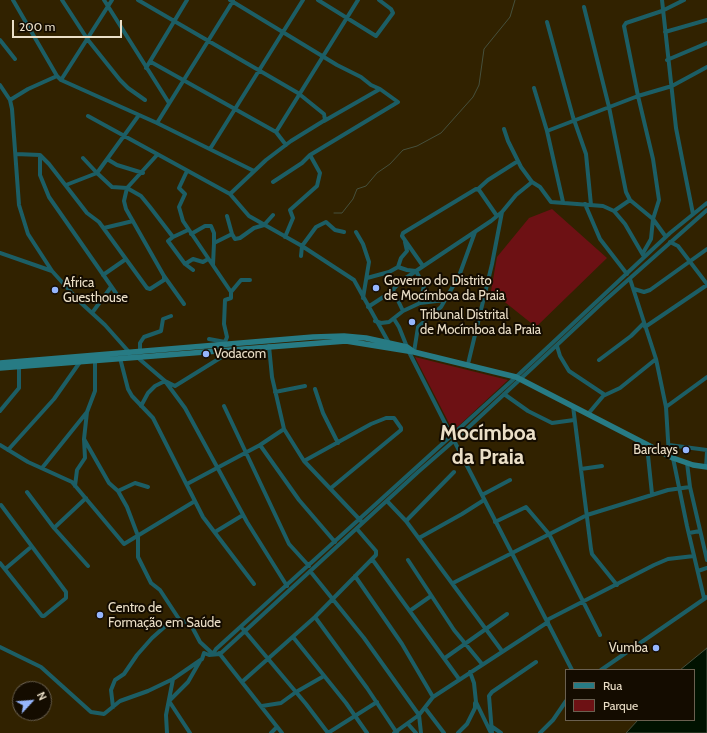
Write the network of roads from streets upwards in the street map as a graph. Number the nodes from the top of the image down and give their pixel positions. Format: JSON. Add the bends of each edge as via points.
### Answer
{"nodes":[{"id":1,"x":13,"y":0,"type":"edge"},
{"id":2,"x":62,"y":0,"type":"edge"},
{"id":3,"x":104,"y":0,"type":"edge"},
{"id":4,"x":112,"y":0,"type":"edge"},
{"id":5,"x":138,"y":0,"type":"edge"},
{"id":6,"x":187,"y":0,"type":"edge"},
{"id":7,"x":303,"y":0,"type":"edge"},
{"id":8,"x":318,"y":0,"type":"edge"},
{"id":9,"x":358,"y":0,"type":"edge"},
{"id":10,"x":379,"y":0,"type":"edge"},
{"id":11,"x":662,"y":0,"type":"edge"},
{"id":12,"x":684,"y":0,"type":"edge"},
{"id":13,"x":232,"y":1,"type":"edge"},
{"id":14,"x":147,"y":2,"type":"edge"},
{"id":15,"x":584,"y":7,"type":"dead end"},
{"id":16,"x":109,"y":8,"type":"junction"},
{"id":17,"x":662,"y":11,"type":"junction"},
{"id":18,"x":347,"y":17,"type":"junction"},
{"id":19,"x":707,"y":20,"type":"edge"},
{"id":20,"x":175,"y":21,"type":"junction"},
{"id":21,"x":547,"y":22,"type":"dead end"},
{"id":22,"x":284,"y":32,"type":"junction"},
{"id":23,"x":665,"y":32,"type":"junction"},
{"id":24,"x":0,"y":40,"type":"edge"},
{"id":25,"x":88,"y":40,"type":"junction"},
{"id":26,"x":209,"y":40,"type":"junction"},
{"id":27,"x":707,"y":43,"type":"edge"},
{"id":28,"x":323,"y":56,"type":"junction"},
{"id":29,"x":15,"y":59,"type":"dead end"},
{"id":30,"x":667,"y":60,"type":"junction"},
{"id":31,"x":151,"y":62,"type":"junction"},
{"id":32,"x":707,"y":67,"type":"edge"},
{"id":33,"x":146,"y":68,"type":"junction"},
{"id":34,"x":260,"y":70,"type":"junction"},
{"id":35,"x":56,"y":76,"type":"junction"},
{"id":36,"x":61,"y":80,"type":"junction"},
{"id":37,"x":184,"y":80,"type":"junction"},
{"id":38,"x":0,"y":85,"type":"edge"},
{"id":39,"x":672,"y":86,"type":"junction"},
{"id":40,"x":534,"y":88,"type":"dead end"},
{"id":41,"x":380,"y":89,"type":"junction"},
{"id":42,"x":298,"y":93,"type":"junction"},
{"id":43,"x":638,"y":96,"type":"junction"},
{"id":44,"x":10,"y":100,"type":"junction"},
{"id":45,"x":145,"y":100,"type":"dead end"},
{"id":46,"x":169,"y":103,"type":"junction"},
{"id":47,"x":609,"y":107,"type":"junction"},
{"id":48,"x":235,"y":110,"type":"junction"},
{"id":49,"x":139,"y":115,"type":"junction"},
{"id":50,"x":88,"y":116,"type":"dead end"},
{"id":51,"x":324,"y":121,"type":"junction"},
{"id":52,"x":575,"y":121,"type":"junction"},
{"id":53,"x":157,"y":123,"type":"junction"},
{"id":54,"x":504,"y":129,"type":"dead end"},
{"id":55,"x":547,"y":131,"type":"junction"},
{"id":56,"x":276,"y":132,"type":"junction"},
{"id":57,"x":124,"y":137,"type":"junction"},
{"id":58,"x":286,"y":145,"type":"junction"},
{"id":59,"x":210,"y":149,"type":"junction"},
{"id":60,"x":16,"y":154,"type":"junction"},
{"id":61,"x":40,"y":155,"type":"junction"},
{"id":62,"x":157,"y":155,"type":"junction"},
{"id":63,"x":310,"y":155,"type":"junction"},
{"id":64,"x":83,"y":158,"type":"dead end"},
{"id":65,"x":107,"y":159,"type":"junction"},
{"id":66,"x":518,"y":161,"type":"junction"},
{"id":67,"x":187,"y":171,"type":"junction"},
{"id":68,"x":254,"y":171,"type":"junction"},
{"id":69,"x":97,"y":173,"type":"junction"},
{"id":70,"x":143,"y":173,"type":"junction"},
{"id":71,"x":273,"y":182,"type":"dead end"},
{"id":72,"x":532,"y":182,"type":"junction"},
{"id":73,"x":66,"y":185,"type":"junction"},
{"id":74,"x":127,"y":188,"type":"junction"},
{"id":75,"x":478,"y":189,"type":"junction"},
{"id":76,"x":230,"y":194,"type":"junction"},
{"id":77,"x":630,"y":200,"type":"junction"},
{"id":78,"x":562,"y":202,"type":"junction"},
{"id":79,"x":707,"y":203,"type":"edge"},
{"id":80,"x":585,"y":204,"type":"junction"},
{"id":81,"x":591,"y":204,"type":"junction"},
{"id":82,"x":707,"y":210,"type":"edge"},
{"id":83,"x":614,"y":211,"type":"junction"},
{"id":84,"x":502,"y":212,"type":"junction"},
{"id":85,"x":693,"y":214,"type":"junction"},
{"id":86,"x":273,"y":215,"type":"dead end"},
{"id":87,"x":227,"y":216,"type":"dead end"},
{"id":88,"x":498,"y":216,"type":"junction"},
{"id":89,"x":653,"y":219,"type":"junction"},
{"id":90,"x":133,"y":221,"type":"junction"},
{"id":91,"x":264,"y":225,"type":"junction"},
{"id":92,"x":104,"y":228,"type":"junction"},
{"id":93,"x":190,"y":232,"type":"junction"},
{"id":94,"x":344,"y":232,"type":"dead end"},
{"id":95,"x":356,"y":232,"type":"dead end"},
{"id":96,"x":475,"y":232,"type":"junction"},
{"id":97,"x":232,"y":234,"type":"junction"},
{"id":98,"x":402,"y":236,"type":"junction"},
{"id":99,"x":173,"y":237,"type":"junction"},
{"id":100,"x":285,"y":237,"type":"junction"},
{"id":101,"x":666,"y":237,"type":"junction"},
{"id":102,"x":670,"y":242,"type":"junction"},
{"id":103,"x":214,"y":243,"type":"junction"},
{"id":104,"x":302,"y":246,"type":"junction"},
{"id":105,"x":707,"y":249,"type":"edge"},
{"id":106,"x":0,"y":253,"type":"edge"},
{"id":107,"x":643,"y":254,"type":"junction"},
{"id":108,"x":301,"y":256,"type":"dead end"},
{"id":109,"x":126,"y":259,"type":"junction"},
{"id":110,"x":208,"y":259,"type":"junction"},
{"id":111,"x":644,"y":259,"type":"junction"},
{"id":112,"x":690,"y":261,"type":"junction"},
{"id":113,"x":185,"y":264,"type":"junction"},
{"id":114,"x":213,"y":265,"type":"junction"},
{"id":115,"x":423,"y":266,"type":"junction"},
{"id":116,"x":398,"y":267,"type":"junction"},
{"id":117,"x":193,"y":270,"type":"dead end"},
{"id":118,"x":52,"y":271,"type":"junction"},
{"id":119,"x":416,"y":271,"type":"junction"},
{"id":120,"x":627,"y":274,"type":"junction"},
{"id":121,"x":103,"y":275,"type":"junction"},
{"id":122,"x":164,"y":276,"type":"junction"},
{"id":123,"x":366,"y":278,"type":"junction"},
{"id":124,"x":630,"y":279,"type":"junction"},
{"id":125,"x":250,"y":280,"type":"dead end"},
{"id":126,"x":707,"y":285,"type":"edge"},
{"id":127,"x":111,"y":286,"type":"junction"},
{"id":128,"x":634,"y":289,"type":"junction"},
{"id":129,"x":393,"y":290,"type":"junction"},
{"id":130,"x":231,"y":292,"type":"junction"},
{"id":131,"x":118,"y":296,"type":"dead end"},
{"id":132,"x":363,"y":299,"type":"junction"},
{"id":133,"x":445,"y":300,"type":"junction"},
{"id":134,"x":420,"y":303,"type":"junction"},
{"id":135,"x":184,"y":304,"type":"dead end"},
{"id":136,"x":368,"y":307,"type":"junction"},
{"id":137,"x":403,"y":311,"type":"junction"},
{"id":138,"x":92,"y":313,"type":"junction"},
{"id":139,"x":171,"y":316,"type":"dead end"},
{"id":140,"x":394,"y":319,"type":"junction"},
{"id":141,"x":375,"y":321,"type":"junction"},
{"id":142,"x":645,"y":325,"type":"junction"},
{"id":143,"x":209,"y":339,"type":"dead end"},
{"id":144,"x":390,"y":343,"type":"junction"},
{"id":145,"x":269,"y":344,"type":"junction"},
{"id":146,"x":549,"y":345,"type":"junction"},
{"id":147,"x":555,"y":348,"type":"junction"},
{"id":148,"x":234,"y":349,"type":"junction"},
{"id":149,"x":410,"y":350,"type":"junction"},
{"id":150,"x":140,"y":351,"type":"junction"},
{"id":151,"x":132,"y":355,"type":"junction"},
{"id":152,"x":120,"y":356,"type":"junction"},
{"id":153,"x":656,"y":359,"type":"junction"},
{"id":154,"x":95,"y":360,"type":"junction"},
{"id":155,"x":599,"y":360,"type":"dead end"},
{"id":156,"x":80,"y":362,"type":"junction"},
{"id":157,"x":0,"y":363,"type":"edge"},
{"id":158,"x":468,"y":364,"type":"junction"},
{"id":159,"x":23,"y":365,"type":"junction"},
{"id":160,"x":0,"y":368,"type":"edge"},
{"id":161,"x":518,"y":378,"type":"junction"},
{"id":162,"x":707,"y":378,"type":"edge"},
{"id":163,"x":165,"y":381,"type":"junction"},
{"id":164,"x":305,"y":386,"type":"dead end"},
{"id":165,"x":315,"y":389,"type":"dead end"},
{"id":166,"x":275,"y":392,"type":"junction"},
{"id":167,"x":504,"y":394,"type":"junction"},
{"id":168,"x":604,"y":395,"type":"junction"},
{"id":169,"x":141,"y":406,"type":"junction"},
{"id":170,"x":224,"y":406,"type":"dead end"},
{"id":171,"x":573,"y":406,"type":"junction"},
{"id":172,"x":666,"y":407,"type":"junction"},
{"id":173,"x":0,"y":411,"type":"edge"},
{"id":174,"x":88,"y":412,"type":"junction"},
{"id":175,"x":588,"y":414,"type":"junction"},
{"id":176,"x":574,"y":420,"type":"junction"},
{"id":177,"x":284,"y":429,"type":"junction"},
{"id":178,"x":451,"y":435,"type":"junction"},
{"id":179,"x":84,"y":438,"type":"junction"},
{"id":180,"x":454,"y":441,"type":"junction"},
{"id":181,"x":338,"y":443,"type":"junction"},
{"id":182,"x":0,"y":444,"type":"edge"},
{"id":183,"x":260,"y":445,"type":"junction"},
{"id":184,"x":669,"y":445,"type":"junction"},
{"id":185,"x":647,"y":446,"type":"junction"},
{"id":186,"x":8,"y":450,"type":"junction"},
{"id":187,"x":707,"y":451,"type":"edge"},
{"id":188,"x":245,"y":452,"type":"junction"},
{"id":189,"x":671,"y":457,"type":"junction"},
{"id":190,"x":304,"y":461,"type":"junction"},
{"id":191,"x":686,"y":463,"type":"junction"},
{"id":192,"x":602,"y":466,"type":"dead end"},
{"id":193,"x":218,"y":467,"type":"junction"},
{"id":194,"x":707,"y":467,"type":"edge"},
{"id":195,"x":42,"y":468,"type":"junction"},
{"id":196,"x":581,"y":469,"type":"junction"},
{"id":197,"x":454,"y":472,"type":"dead end"},
{"id":198,"x":408,"y":474,"type":"junction"},
{"id":199,"x":412,"y":478,"type":"junction"},
{"id":200,"x":510,"y":480,"type":"dead end"},
{"id":201,"x":187,"y":484,"type":"junction"},
{"id":202,"x":75,"y":486,"type":"junction"},
{"id":203,"x":148,"y":487,"type":"dead end"},
{"id":204,"x":690,"y":487,"type":"junction"},
{"id":205,"x":330,"y":488,"type":"junction"},
{"id":206,"x":678,"y":488,"type":"junction"},
{"id":207,"x":118,"y":491,"type":"junction"},
{"id":208,"x":27,"y":492,"type":"dead end"},
{"id":209,"x":652,"y":494,"type":"junction"},
{"id":210,"x":86,"y":498,"type":"junction"},
{"id":211,"x":483,"y":498,"type":"junction"},
{"id":212,"x":195,"y":501,"type":"junction"},
{"id":213,"x":387,"y":501,"type":"junction"},
{"id":214,"x":1,"y":505,"type":"edge"},
{"id":215,"x":243,"y":515,"type":"junction"},
{"id":216,"x":587,"y":515,"type":"junction"},
{"id":217,"x":359,"y":519,"type":"junction"},
{"id":218,"x":406,"y":521,"type":"junction"},
{"id":219,"x":495,"y":522,"type":"junction"},
{"id":220,"x":363,"y":523,"type":"junction"},
{"id":221,"x":54,"y":528,"type":"junction"},
{"id":222,"x":356,"y":529,"type":"junction"},
{"id":223,"x":700,"y":531,"type":"junction"},
{"id":224,"x":215,"y":532,"type":"junction"},
{"id":225,"x":689,"y":533,"type":"junction"},
{"id":226,"x":548,"y":534,"type":"junction"},
{"id":227,"x":138,"y":536,"type":"junction"},
{"id":228,"x":419,"y":538,"type":"junction"},
{"id":229,"x":335,"y":542,"type":"junction"},
{"id":230,"x":31,"y":547,"type":"junction"},
{"id":231,"x":511,"y":553,"type":"junction"},
{"id":232,"x":694,"y":556,"type":"junction"},
{"id":233,"x":372,"y":559,"type":"junction"},
{"id":234,"x":408,"y":560,"type":"dead end"},
{"id":235,"x":707,"y":560,"type":"edge"},
{"id":236,"x":0,"y":563,"type":"edge"},
{"id":237,"x":88,"y":566,"type":"dead end"},
{"id":238,"x":308,"y":566,"type":"junction"},
{"id":239,"x":707,"y":568,"type":"edge"},
{"id":240,"x":5,"y":569,"type":"junction"},
{"id":241,"x":310,"y":571,"type":"junction"},
{"id":242,"x":698,"y":571,"type":"junction"},
{"id":243,"x":355,"y":576,"type":"junction"},
{"id":244,"x":453,"y":583,"type":"junction"},
{"id":245,"x":254,"y":584,"type":"dead end"},
{"id":246,"x":617,"y":585,"type":"junction"},
{"id":247,"x":287,"y":586,"type":"junction"},
{"id":248,"x":431,"y":596,"type":"junction"},
{"id":249,"x":706,"y":598,"type":"edge"},
{"id":250,"x":333,"y":599,"type":"junction"},
{"id":251,"x":584,"y":602,"type":"junction"},
{"id":252,"x":411,"y":610,"type":"junction"},
{"id":253,"x":508,"y":614,"type":"dead end"},
{"id":254,"x":315,"y":617,"type":"junction"},
{"id":255,"x":179,"y":620,"type":"junction"},
{"id":256,"x":548,"y":621,"type":"junction"},
{"id":257,"x":241,"y":627,"type":"junction"},
{"id":258,"x":486,"y":628,"type":"junction"},
{"id":259,"x":245,"y":631,"type":"junction"},
{"id":260,"x":600,"y":635,"type":"dead end"},
{"id":261,"x":293,"y":637,"type":"junction"},
{"id":262,"x":466,"y":645,"type":"junction"},
{"id":263,"x":0,"y":647,"type":"edge"},
{"id":264,"x":216,"y":649,"type":"junction"},
{"id":265,"x":502,"y":651,"type":"junction"},
{"id":266,"x":213,"y":654,"type":"junction"},
{"id":267,"x":220,"y":654,"type":"junction"},
{"id":268,"x":202,"y":658,"type":"junction"},
{"id":269,"x":445,"y":658,"type":"junction"},
{"id":270,"x":268,"y":659,"type":"junction"},
{"id":271,"x":536,"y":662,"type":"dead end"},
{"id":272,"x":482,"y":664,"type":"junction"},
{"id":273,"x":572,"y":669,"type":"edge"},
{"id":274,"x":602,"y":669,"type":"edge"},
{"id":275,"x":470,"y":672,"type":"junction"},
{"id":276,"x":324,"y":676,"type":"junction"},
{"id":277,"x":173,"y":679,"type":"junction"},
{"id":278,"x":459,"y":679,"type":"junction"},
{"id":279,"x":243,"y":681,"type":"junction"},
{"id":280,"x":296,"y":692,"type":"junction"},
{"id":281,"x":433,"y":697,"type":"junction"},
{"id":282,"x":169,"y":702,"type":"junction"},
{"id":283,"x":377,"y":702,"type":"junction"},
{"id":284,"x":476,"y":702,"type":"junction"},
{"id":285,"x":565,"y":703,"type":"edge"},
{"id":286,"x":262,"y":706,"type":"junction"},
{"id":287,"x":113,"y":707,"type":"junction"},
{"id":288,"x":425,"y":708,"type":"junction"},
{"id":289,"x":355,"y":715,"type":"junction"},
{"id":290,"x":419,"y":715,"type":"junction"},
{"id":291,"x":408,"y":724,"type":"junction"},
{"id":292,"x":487,"y":724,"type":"junction"},
{"id":293,"x":492,"y":726,"type":"junction"},
{"id":294,"x":277,"y":727,"type":"junction"},
{"id":295,"x":167,"y":733,"type":"edge"},
{"id":296,"x":190,"y":733,"type":"edge"},
{"id":297,"x":271,"y":733,"type":"edge"},
{"id":298,"x":282,"y":733,"type":"edge"},
{"id":299,"x":328,"y":733,"type":"edge"},
{"id":300,"x":367,"y":733,"type":"edge"},
{"id":301,"x":396,"y":733,"type":"edge"},
{"id":302,"x":416,"y":733,"type":"edge"},
{"id":303,"x":421,"y":733,"type":"edge"},
{"id":304,"x":444,"y":733,"type":"edge"},
{"id":305,"x":458,"y":733,"type":"edge"},
{"id":306,"x":492,"y":733,"type":"edge"},
{"id":307,"x":501,"y":733,"type":"edge"},
{"id":308,"x":540,"y":733,"type":"edge"}],
"edges":[{"from":1,"to":35,"type":"street"},
{"from":2,"to":25,"type":"street"},
{"from":3,"to":16,"type":"street"},
{"from":4,"to":16,"type":"street"},
{"from":5,"to":14,"type":"street"},
{"from":6,"to":20,"type":"street"},
{"from":7,"to":22,"type":"street"},
{"from":8,"to":18,"type":"street"},
{"from":9,"to":18,"type":"street"},
{"from":10,"to":18,"type":"street","via":[[393,13],[378,36],[374,36]]},
{"from":11,"to":17,"type":"street"},
{"from":12,"to":17,"type":"street"},
{"from":13,"to":22,"type":"street"},
{"from":13,"to":26,"type":"street"},
{"from":14,"to":20,"type":"street"},
{"from":15,"to":47,"type":"street"},
{"from":16,"to":25,"type":"street"},
{"from":16,"to":33,"type":"street"},
{"from":17,"to":23,"type":"street"},
{"from":17,"to":43,"type":"street","via":[[626,23],[624,26]]},
{"from":18,"to":28,"type":"street"},
{"from":19,"to":23,"type":"street"},
{"from":20,"to":26,"type":"street"},
{"from":20,"to":31,"type":"street"},
{"from":21,"to":52,"type":"street"},
{"from":22,"to":28,"type":"street"},
{"from":22,"to":34,"type":"street"},
{"from":23,"to":30,"type":"street"},
{"from":24,"to":29,"type":"street"},
{"from":25,"to":36,"type":"street"},
{"from":25,"to":45,"type":"street","via":[[128,88]]},
{"from":26,"to":34,"type":"street"},
{"from":26,"to":37,"type":"street"},
{"from":27,"to":30,"type":"street"},
{"from":28,"to":41,"type":"street"},
{"from":28,"to":42,"type":"street"},
{"from":30,"to":39,"type":"street"},
{"from":31,"to":33,"type":"street"},
{"from":31,"to":37,"type":"street"},
{"from":32,"to":39,"type":"street"},
{"from":33,"to":46,"type":"street"},
{"from":34,"to":42,"type":"street"},
{"from":34,"to":48,"type":"street"},
{"from":35,"to":36,"type":"street"},
{"from":35,"to":44,"type":"street"},
{"from":36,"to":49,"type":"street"},
{"from":37,"to":46,"type":"street"},
{"from":37,"to":48,"type":"street"},
{"from":38,"to":44,"type":"street"},
{"from":39,"to":43,"type":"street"},
{"from":39,"to":85,"type":"street","via":[[676,128]]},
{"from":40,"to":55,"type":"street"},
{"from":41,"to":51,"type":"street"},
{"from":41,"to":63,"type":"street","via":[[398,102]]},
{"from":42,"to":51,"type":"street","via":[[324,114]]},
{"from":42,"to":56,"type":"street"},
{"from":43,"to":47,"type":"street"},
{"from":43,"to":89,"type":"street","via":[[653,159],[659,200]]},
{"from":44,"to":60,"type":"street"},
{"from":46,"to":53,"type":"street"},
{"from":47,"to":52,"type":"street"},
{"from":47,"to":77,"type":"street","via":[[623,182]]},
{"from":48,"to":56,"type":"street"},
{"from":48,"to":59,"type":"street"},
{"from":49,"to":53,"type":"street"},
{"from":49,"to":57,"type":"street"},
{"from":50,"to":57,"type":"street"},
{"from":51,"to":58,"type":"street"},
{"from":52,"to":55,"type":"street"},
{"from":52,"to":81,"type":"street","via":[[586,154]]},
{"from":53,"to":59,"type":"street"},
{"from":54,"to":66,"type":"street"},
{"from":55,"to":78,"type":"street"},
{"from":56,"to":58,"type":"street"},
{"from":57,"to":62,"type":"street"},
{"from":57,"to":65,"type":"street"},
{"from":58,"to":68,"type":"street"},
{"from":59,"to":68,"type":"street"},
{"from":60,"to":61,"type":"street"},
{"from":60,"to":118,"type":"street","via":[[22,216],[28,234]]},
{"from":61,"to":73,"type":"street"},
{"from":61,"to":121,"type":"street","via":[[40,175],[44,188]]},
{"from":62,"to":67,"type":"street"},
{"from":62,"to":70,"type":"street"},
{"from":63,"to":71,"type":"street"},
{"from":63,"to":100,"type":"street","via":[[320,173],[317,186],[290,210],[293,218]]},
{"from":64,"to":69,"type":"street"},
{"from":65,"to":69,"type":"street"},
{"from":65,"to":70,"type":"street"},
{"from":66,"to":72,"type":"street"},
{"from":66,"to":75,"type":"street"},
{"from":67,"to":76,"type":"street"},
{"from":67,"to":93,"type":"street","via":[[179,188],[185,194],[179,207]]},
{"from":68,"to":76,"type":"street"},
{"from":69,"to":73,"type":"street"},
{"from":69,"to":74,"type":"street","via":[[112,186]]},
{"from":70,"to":74,"type":"street"},
{"from":72,"to":78,"type":"street","via":[[540,187],[551,202]]},
{"from":72,"to":84,"type":"street","via":[[516,195]]},
{"from":73,"to":92,"type":"street","via":[[87,213]]},
{"from":74,"to":90,"type":"street","via":[[124,201]]},
{"from":74,"to":99,"type":"street","via":[[141,196]]},
{"from":75,"to":88,"type":"street"},
{"from":75,"to":98,"type":"street","via":[[403,233]]},
{"from":76,"to":91,"type":"street","via":[[249,216]]},
{"from":77,"to":83,"type":"street"},
{"from":77,"to":89,"type":"street"},
{"from":78,"to":80,"type":"street"},
{"from":79,"to":85,"type":"street"},
{"from":80,"to":81,"type":"street"},
{"from":80,"to":120,"type":"street","via":[[600,239]]},
{"from":81,"to":83,"type":"street"},
{"from":82,"to":102,"type":"street"},
{"from":83,"to":107,"type":"street"},
{"from":84,"to":88,"type":"street"},
{"from":84,"to":158,"type":"street"},
{"from":85,"to":101,"type":"street"},
{"from":86,"to":91,"type":"street"},
{"from":87,"to":97,"type":"street"},
{"from":88,"to":96,"type":"street"},
{"from":89,"to":101,"type":"street"},
{"from":89,"to":107,"type":"street","via":[[651,239]]},
{"from":90,"to":92,"type":"street"},
{"from":90,"to":122,"type":"street"},
{"from":91,"to":97,"type":"street","via":[[254,228],[240,238],[235,239]]},
{"from":91,"to":100,"type":"street"},
{"from":92,"to":109,"type":"street"},
{"from":93,"to":99,"type":"street"},
{"from":93,"to":103,"type":"street","via":[[210,226],[214,233]]},
{"from":93,"to":110,"type":"street"},
{"from":94,"to":104,"type":"street","via":[[335,230],[326,222],[316,227]]},
{"from":95,"to":123,"type":"street","via":[[369,258]]},
{"from":96,"to":115,"type":"street"},
{"from":96,"to":133,"type":"street","via":[[459,276]]},
{"from":97,"to":103,"type":"street"},
{"from":98,"to":115,"type":"street"},
{"from":98,"to":116,"type":"street","via":[[407,251]]},
{"from":99,"to":113,"type":"street","via":[[168,241]]},
{"from":100,"to":104,"type":"street"},
{"from":101,"to":111,"type":"street"},
{"from":102,"to":112,"type":"street","via":[[678,246]]},
{"from":102,"to":124,"type":"street"},
{"from":103,"to":114,"type":"street"},
{"from":104,"to":108,"type":"street"},
{"from":104,"to":132,"type":"street","via":[[354,280]]},
{"from":105,"to":112,"type":"street"},
{"from":106,"to":118,"type":"street"},
{"from":107,"to":111,"type":"street"},
{"from":109,"to":121,"type":"street"},
{"from":109,"to":122,"type":"street","via":[[148,289],[164,280]]},
{"from":110,"to":113,"type":"street","via":[[203,262],[193,259]]},
{"from":110,"to":114,"type":"street"},
{"from":111,"to":120,"type":"street"},
{"from":112,"to":126,"type":"street"},
{"from":112,"to":128,"type":"street","via":[[650,290],[644,292]]},
{"from":113,"to":117,"type":"street"},
{"from":114,"to":130,"type":"street"},
{"from":115,"to":119,"type":"street"},
{"from":116,"to":119,"type":"street"},
{"from":116,"to":123,"type":"street","via":[[390,272]]},
{"from":118,"to":138,"type":"street"},
{"from":119,"to":129,"type":"street"},
{"from":119,"to":134,"type":"street","via":[[424,286]]},
{"from":120,"to":146,"type":"street"},
{"from":121,"to":127,"type":"street"},
{"from":122,"to":135,"type":"street"},
{"from":123,"to":132,"type":"street"},
{"from":124,"to":128,"type":"street"},
{"from":124,"to":147,"type":"street"},
{"from":125,"to":130,"type":"street","via":[[241,280]]},
{"from":126,"to":142,"type":"street"},
{"from":127,"to":131,"type":"street"},
{"from":127,"to":138,"type":"street"},
{"from":128,"to":142,"type":"street"},
{"from":129,"to":136,"type":"street"},
{"from":129,"to":137,"type":"street"},
{"from":130,"to":143,"type":"street","via":[[231,298],[225,300],[224,304],[227,337],[225,342]]},
{"from":132,"to":136,"type":"street"},
{"from":133,"to":134,"type":"street"},
{"from":133,"to":149,"type":"street","via":[[441,307],[418,327]]},
{"from":134,"to":137,"type":"street"},
{"from":136,"to":141,"type":"street"},
{"from":137,"to":140,"type":"street"},
{"from":138,"to":151,"type":"street"},
{"from":139,"to":150,"type":"street","via":[[163,319],[161,331],[144,337],[140,343]]},
{"from":140,"to":141,"type":"street","via":[[381,323]]},
{"from":140,"to":149,"type":"street"},
{"from":141,"to":144,"type":"street"},
{"from":142,"to":153,"type":"street"},
{"from":142,"to":155,"type":"street"},
{"from":144,"to":145,"type":"street","via":[[344,336]]},
{"from":144,"to":149,"type":"street"},
{"from":145,"to":148,"type":"street"},
{"from":145,"to":149,"type":"street","via":[[346,341]]},
{"from":145,"to":150,"type":"street"},
{"from":145,"to":166,"type":"street"},
{"from":146,"to":147,"type":"street"},
{"from":146,"to":161,"type":"street"},
{"from":147,"to":161,"type":"street"},
{"from":147,"to":168,"type":"street","via":[[569,371]]},
{"from":148,"to":151,"type":"street"},
{"from":148,"to":163,"type":"street","via":[[175,386]]},
{"from":149,"to":158,"type":"street"},
{"from":149,"to":178,"type":"street"},
{"from":150,"to":151,"type":"street"},
{"from":151,"to":152,"type":"street"},
{"from":151,"to":163,"type":"street"},
{"from":152,"to":154,"type":"street"},
{"from":152,"to":159,"type":"street"},
{"from":152,"to":169,"type":"street","via":[[128,389]]},
{"from":153,"to":168,"type":"street","via":[[620,388]]},
{"from":153,"to":172,"type":"street"},
{"from":154,"to":156,"type":"street"},
{"from":154,"to":174,"type":"street","via":[[95,391]]},
{"from":156,"to":159,"type":"street"},
{"from":156,"to":186,"type":"street","via":[[54,399]]},
{"from":157,"to":159,"type":"street"},
{"from":158,"to":161,"type":"street"},
{"from":159,"to":160,"type":"street"},
{"from":159,"to":173,"type":"street","via":[[19,388]]},
{"from":161,"to":167,"type":"street"},
{"from":161,"to":171,"type":"street"},
{"from":161,"to":178,"type":"street"},
{"from":162,"to":172,"type":"street"},
{"from":163,"to":169,"type":"street","via":[[148,393]]},
{"from":163,"to":193,"type":"street","via":[[185,408]]},
{"from":164,"to":166,"type":"street"},
{"from":165,"to":181,"type":"street","via":[[323,413]]},
{"from":166,"to":177,"type":"street"},
{"from":167,"to":176,"type":"street","via":[[528,411],[552,423]]},
{"from":167,"to":180,"type":"street"},
{"from":168,"to":175,"type":"street"},
{"from":169,"to":201,"type":"street","via":[[153,418]]},
{"from":170,"to":188,"type":"street"},
{"from":171,"to":175,"type":"street"},
{"from":171,"to":176,"type":"street"},
{"from":172,"to":184,"type":"street"},
{"from":174,"to":179,"type":"street"},
{"from":174,"to":195,"type":"street"},
{"from":175,"to":185,"type":"street"},
{"from":176,"to":196,"type":"street"},
{"from":177,"to":183,"type":"street"},
{"from":177,"to":190,"type":"street"},
{"from":178,"to":180,"type":"street"},
{"from":178,"to":198,"type":"street"},
{"from":179,"to":202,"type":"street","via":[[85,458],[77,470]]},
{"from":179,"to":207,"type":"street","via":[[109,483]]},
{"from":180,"to":199,"type":"street"},
{"from":180,"to":211,"type":"street"},
{"from":181,"to":190,"type":"street"},
{"from":181,"to":205,"type":"street","via":[[386,418],[394,418],[401,428]]},
{"from":182,"to":186,"type":"street"},
{"from":183,"to":188,"type":"street"},
{"from":183,"to":229,"type":"street","via":[[299,500]]},
{"from":184,"to":187,"type":"street"},
{"from":184,"to":189,"type":"street"},
{"from":185,"to":189,"type":"street"},
{"from":185,"to":209,"type":"street"},
{"from":186,"to":195,"type":"street"},
{"from":187,"to":194,"type":"street"},
{"from":188,"to":193,"type":"street"},
{"from":188,"to":238,"type":"street","via":[[289,544]]},
{"from":189,"to":191,"type":"street"},
{"from":189,"to":206,"type":"street"},
{"from":190,"to":205,"type":"street"},
{"from":191,"to":194,"type":"street"},
{"from":191,"to":204,"type":"street"},
{"from":192,"to":196,"type":"street"},
{"from":193,"to":201,"type":"street"},
{"from":193,"to":215,"type":"street"},
{"from":195,"to":202,"type":"street","via":[[65,478]]},
{"from":196,"to":216,"type":"street"},
{"from":197,"to":218,"type":"street"},
{"from":198,"to":199,"type":"street"},
{"from":198,"to":217,"type":"street"},
{"from":199,"to":213,"type":"street"},
{"from":200,"to":211,"type":"street"},
{"from":201,"to":212,"type":"street"},
{"from":202,"to":210,"type":"street"},
{"from":203,"to":207,"type":"street","via":[[135,483]]},
{"from":204,"to":206,"type":"street"},
{"from":204,"to":223,"type":"street"},
{"from":205,"to":217,"type":"street"},
{"from":206,"to":209,"type":"street"},
{"from":206,"to":225,"type":"street"},
{"from":207,"to":227,"type":"street"},
{"from":208,"to":221,"type":"street"},
{"from":209,"to":216,"type":"street"},
{"from":210,"to":221,"type":"street"},
{"from":210,"to":227,"type":"street","via":[[122,543],[126,544]]},
{"from":211,"to":219,"type":"street"},
{"from":211,"to":228,"type":"street","via":[[462,514]]},
{"from":212,"to":224,"type":"street"},
{"from":212,"to":227,"type":"street"},
{"from":213,"to":218,"type":"street"},
{"from":213,"to":220,"type":"street"},
{"from":214,"to":230,"type":"street"},
{"from":215,"to":224,"type":"street"},
{"from":215,"to":247,"type":"street"},
{"from":216,"to":226,"type":"street"},
{"from":216,"to":246,"type":"street","via":[[592,554]]},
{"from":217,"to":220,"type":"street"},
{"from":217,"to":229,"type":"street"},
{"from":218,"to":228,"type":"street"},
{"from":219,"to":226,"type":"street","via":[[526,508]]},
{"from":219,"to":231,"type":"street"},
{"from":220,"to":222,"type":"street"},
{"from":221,"to":237,"type":"street"},
{"from":222,"to":233,"type":"street","via":[[376,551],[377,554]]},
{"from":222,"to":241,"type":"street"},
{"from":223,"to":225,"type":"street"},
{"from":223,"to":235,"type":"street"},
{"from":224,"to":245,"type":"street"},
{"from":225,"to":232,"type":"street"},
{"from":226,"to":231,"type":"street"},
{"from":226,"to":251,"type":"street"},
{"from":227,"to":255,"type":"street","via":[[138,557],[151,583],[160,590]]},
{"from":228,"to":244,"type":"street"},
{"from":229,"to":238,"type":"street"},
{"from":230,"to":240,"type":"street"},
{"from":230,"to":240,"type":"street","via":[[66,592],[66,598],[42,616]]},
{"from":231,"to":244,"type":"street"},
{"from":231,"to":256,"type":"street"},
{"from":232,"to":242,"type":"street"},
{"from":232,"to":246,"type":"street","via":[[668,559]]},
{"from":233,"to":243,"type":"street"},
{"from":233,"to":252,"type":"street"},
{"from":234,"to":248,"type":"street"},
{"from":236,"to":240,"type":"street"},
{"from":238,"to":247,"type":"street"},
{"from":239,"to":242,"type":"street"},
{"from":241,"to":250,"type":"street"},
{"from":241,"to":259,"type":"street"},
{"from":242,"to":249,"type":"street"},
{"from":243,"to":250,"type":"street"},
{"from":243,"to":281,"type":"street","via":[[402,644]]},
{"from":244,"to":258,"type":"street"},
{"from":246,"to":251,"type":"street"},
{"from":247,"to":257,"type":"street"},
{"from":248,"to":252,"type":"street"},
{"from":248,"to":262,"type":"street"},
{"from":249,"to":274,"type":"street"},
{"from":250,"to":254,"type":"street"},
{"from":250,"to":290,"type":"street"},
{"from":251,"to":256,"type":"street"},
{"from":251,"to":260,"type":"street"},
{"from":252,"to":269,"type":"street"},
{"from":253,"to":258,"type":"street"},
{"from":254,"to":261,"type":"street"},
{"from":254,"to":283,"type":"street"},
{"from":255,"to":266,"type":"street","via":[[191,625],[200,642]]},
{"from":255,"to":287,"type":"street","via":[[170,622],[152,638],[124,674],[115,680],[111,690]]},
{"from":256,"to":265,"type":"street"},
{"from":256,"to":273,"type":"street"},
{"from":257,"to":259,"type":"street"},
{"from":257,"to":264,"type":"street"},
{"from":258,"to":262,"type":"street"},
{"from":258,"to":265,"type":"street"},
{"from":259,"to":267,"type":"street"},
{"from":259,"to":270,"type":"street"},
{"from":261,"to":270,"type":"street"},
{"from":261,"to":276,"type":"street"},
{"from":262,"to":269,"type":"street"},
{"from":262,"to":272,"type":"street"},
{"from":263,"to":287,"type":"street","via":[[41,666],[91,712],[104,714]]},
{"from":264,"to":266,"type":"street"},
{"from":264,"to":267,"type":"street"},
{"from":265,"to":272,"type":"street"},
{"from":266,"to":267,"type":"street"},
{"from":266,"to":268,"type":"street","via":[[204,653]]},
{"from":267,"to":279,"type":"street"},
{"from":268,"to":277,"type":"street"},
{"from":268,"to":282,"type":"street","via":[[188,682]]},
{"from":269,"to":278,"type":"street"},
{"from":270,"to":279,"type":"street"},
{"from":270,"to":280,"type":"street"},
{"from":271,"to":293,"type":"street","via":[[489,696]]},
{"from":272,"to":275,"type":"street"},
{"from":275,"to":278,"type":"street"},
{"from":275,"to":284,"type":"street"},
{"from":276,"to":280,"type":"street"},
{"from":276,"to":289,"type":"street"},
{"from":277,"to":282,"type":"street"},
{"from":277,"to":287,"type":"street","via":[[120,701]]},
{"from":278,"to":281,"type":"street"},
{"from":279,"to":286,"type":"street"},
{"from":280,"to":286,"type":"street","via":[[281,703]]},
{"from":280,"to":299,"type":"street"},
{"from":281,"to":288,"type":"street"},
{"from":282,"to":295,"type":"street","via":[[166,715]]},
{"from":282,"to":296,"type":"street"},
{"from":283,"to":289,"type":"street"},
{"from":283,"to":301,"type":"street"},
{"from":284,"to":292,"type":"street"},
{"from":284,"to":305,"type":"street","via":[[467,724]]},
{"from":285,"to":308,"type":"street"},
{"from":286,"to":294,"type":"street"},
{"from":288,"to":290,"type":"street"},
{"from":288,"to":304,"type":"street"},
{"from":289,"to":299,"type":"street"},
{"from":289,"to":300,"type":"street"},
{"from":290,"to":291,"type":"street"},
{"from":290,"to":303,"type":"street"},
{"from":291,"to":301,"type":"street"},
{"from":291,"to":302,"type":"street"},
{"from":292,"to":293,"type":"street"},
{"from":292,"to":306,"type":"street"},
{"from":293,"to":306,"type":"street"},
{"from":293,"to":307,"type":"street"},
{"from":294,"to":297,"type":"street"},
{"from":294,"to":298,"type":"street"}]}
